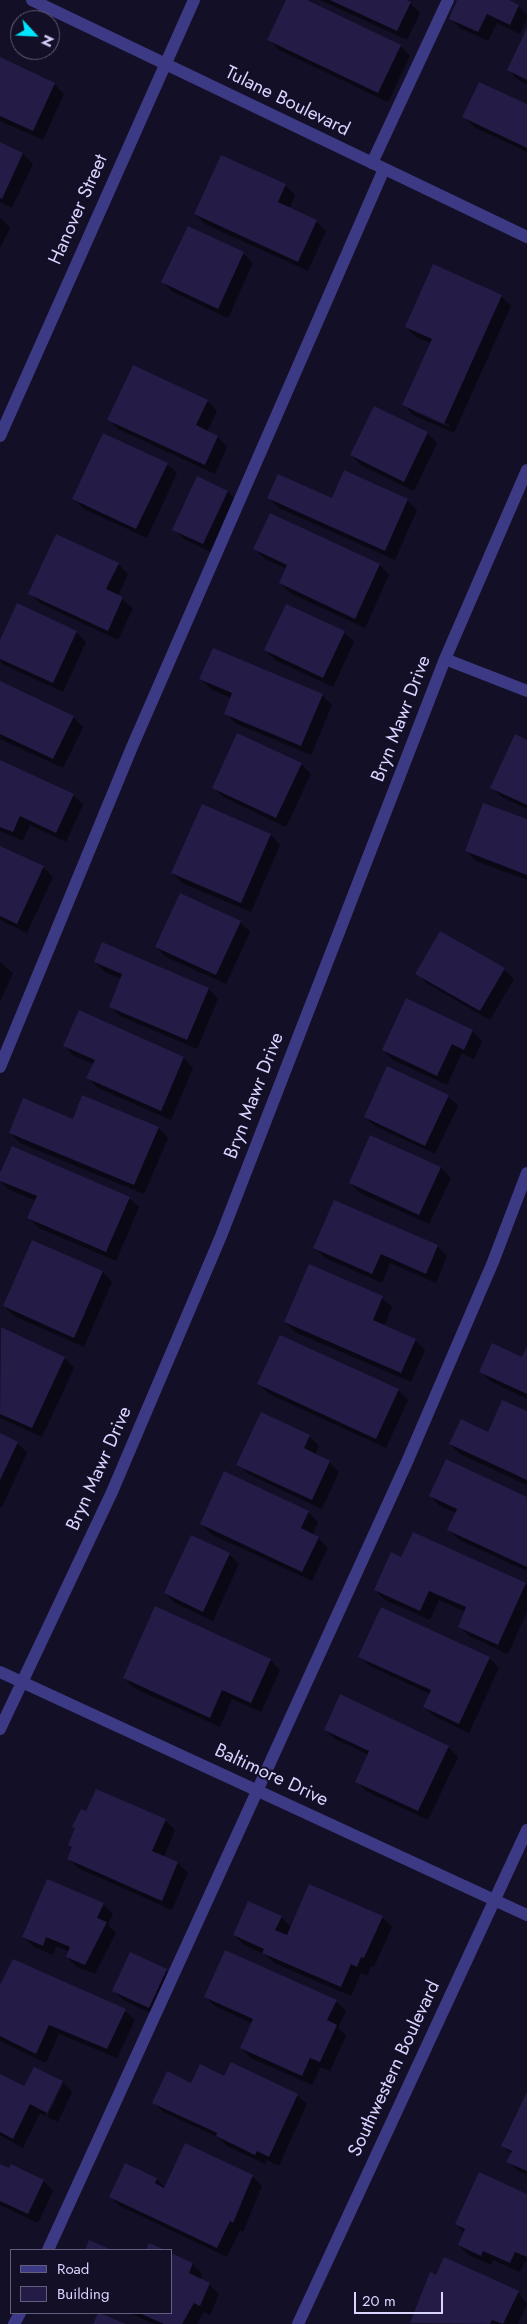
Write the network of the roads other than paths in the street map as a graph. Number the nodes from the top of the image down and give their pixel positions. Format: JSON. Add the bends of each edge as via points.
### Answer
{"nodes":[{"id":1,"x":32,"y":0,"type":"edge"},
{"id":2,"x":194,"y":0,"type":"edge"},
{"id":3,"x":448,"y":0,"type":"edge"},
{"id":4,"x":164,"y":64,"type":"junction"},
{"id":5,"x":372,"y":163,"type":"junction"},
{"id":6,"x":384,"y":169,"type":"junction"},
{"id":7,"x":527,"y":237,"type":"edge"},
{"id":8,"x":0,"y":436,"type":"edge"},
{"id":9,"x":527,"y":470,"type":"edge"},
{"id":10,"x":446,"y":659,"type":"junction"},
{"id":11,"x":527,"y":691,"type":"edge"},
{"id":12,"x":0,"y":1067,"type":"edge"},
{"id":13,"x":527,"y":1173,"type":"edge"},
{"id":14,"x":0,"y":1672,"type":"edge"},
{"id":15,"x":22,"y":1682,"type":"junction"},
{"id":16,"x":0,"y":1729,"type":"edge"},
{"id":17,"x":259,"y":1791,"type":"junction"},
{"id":18,"x":527,"y":1830,"type":"edge"},
{"id":19,"x":494,"y":1900,"type":"junction"},
{"id":20,"x":527,"y":1915,"type":"edge"},
{"id":21,"x":48,"y":2249,"type":"edge"},
{"id":22,"x":298,"y":2324,"type":"edge"}],
"edges":[{"from":1,"to":4,"type":"street","name":"Tulane Boulevard"},
{"from":2,"to":4,"type":"street","name":"Hanover Street"},
{"from":3,"to":5,"type":"street"},
{"from":4,"to":5,"type":"street","name":"Tulane Boulevard"},
{"from":4,"to":8,"type":"street","name":"Hanover Street"},
{"from":5,"to":6,"type":"street","name":"Tulane Boulevard"},
{"from":6,"to":7,"type":"street","name":"Tulane Boulevard"},
{"from":6,"to":12,"type":"street","via":[[132,747]]},
{"from":9,"to":10,"type":"street","name":"Bryn Mawr Drive"},
{"from":10,"to":11,"type":"street"},
{"from":10,"to":15,"type":"street","name":"Bryn Mawr Drive","via":[[221,1236],[112,1492]]},
{"from":13,"to":17,"type":"street","via":[[408,1462]]},
{"from":14,"to":15,"type":"street","name":"Baltimore Drive"},
{"from":15,"to":16,"type":"street","name":"Bryn Mawr Drive"},
{"from":15,"to":17,"type":"street","name":"Baltimore Drive"},
{"from":17,"to":19,"type":"street","name":"Baltimore Drive"},
{"from":17,"to":21,"type":"street"},
{"from":18,"to":19,"type":"street","name":"Southwestern Boulevard"},
{"from":19,"to":20,"type":"street","name":"Baltimore Drive"},
{"from":19,"to":22,"type":"street","name":"Southwestern Boulevard"}]}
